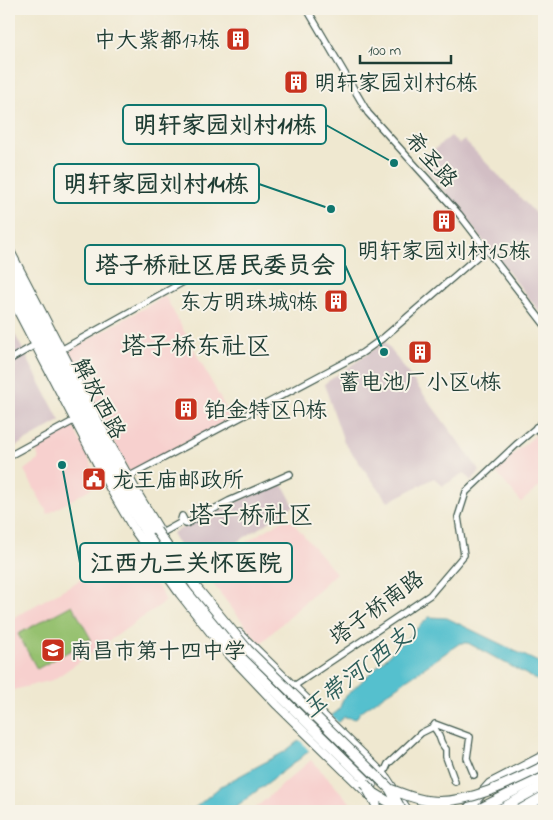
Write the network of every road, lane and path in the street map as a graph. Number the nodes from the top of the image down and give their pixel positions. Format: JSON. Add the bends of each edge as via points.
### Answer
{"nodes":[{"id":1,"x":307,"y":9,"type":"edge"},
{"id":2,"x":9,"y":249,"type":"edge"},
{"id":3,"x":486,"y":249,"type":"junction"},
{"id":4,"x":9,"y":263,"type":"edge"},
{"id":5,"x":194,"y":276,"type":"dead end"},
{"id":6,"x":9,"y":278,"type":"edge"},
{"id":7,"x":9,"y":294,"type":"edge"},
{"id":8,"x":544,"y":324,"type":"edge"},
{"id":9,"x":35,"y":345,"type":"junction"},
{"id":10,"x":61,"y":350,"type":"junction"},
{"id":11,"x":9,"y":360,"type":"edge"},
{"id":12,"x":78,"y":419,"type":"junction"},
{"id":13,"x":544,"y":421,"type":"edge"},
{"id":14,"x":536,"y":427,"type":"junction"},
{"id":15,"x":544,"y":436,"type":"edge"},
{"id":16,"x":9,"y":456,"type":"edge"},
{"id":17,"x":119,"y":473,"type":"junction"},
{"id":18,"x":290,"y":474,"type":"dead end"},
{"id":19,"x":128,"y":477,"type":"junction"},
{"id":20,"x":159,"y":531,"type":"junction"},
{"id":21,"x":255,"y":671,"type":"junction"},
{"id":22,"x":289,"y":689,"type":"junction"},
{"id":23,"x":304,"y":714,"type":"junction"},
{"id":24,"x":433,"y":727,"type":"junction"},
{"id":25,"x":335,"y":745,"type":"junction"},
{"id":26,"x":544,"y":756,"type":"edge"},
{"id":27,"x":544,"y":766,"type":"edge"},
{"id":28,"x":384,"y":775,"type":"junction"},
{"id":29,"x":474,"y":775,"type":"dead end"},
{"id":30,"x":544,"y":776,"type":"edge"},
{"id":31,"x":455,"y":782,"type":"dead end"},
{"id":32,"x":364,"y":783,"type":"junction"},
{"id":33,"x":544,"y":786,"type":"edge"},
{"id":34,"x":390,"y":789,"type":"junction"},
{"id":35,"x":544,"y":796,"type":"edge"},
{"id":36,"x":544,"y":800,"type":"edge"},
{"id":37,"x":544,"y":808,"type":"edge"},
{"id":38,"x":377,"y":811,"type":"edge"},
{"id":39,"x":394,"y":811,"type":"edge"},
{"id":40,"x":405,"y":811,"type":"edge"},
{"id":41,"x":466,"y":811,"type":"edge"},
{"id":42,"x":475,"y":811,"type":"edge"},
{"id":43,"x":497,"y":811,"type":"edge"},
{"id":44,"x":518,"y":811,"type":"edge"},
{"id":45,"x":524,"y":811,"type":"edge"},
{"id":46,"x":536,"y":811,"type":"edge"}],
"edges":[{"from":1,"to":3,"type":"street","name":"希圣路","via":[[368,113]]},
{"from":2,"to":10,"type":"main road"},
{"from":3,"to":8,"type":"street","name":"希圣路"},
{"from":3,"to":19,"type":"street","via":[[362,353]]},
{"from":4,"to":17,"type":"main road","name":"解放西路"},
{"from":5,"to":10,"type":"street"},
{"from":6,"to":12,"type":"main road","name":"解放西路"},
{"from":7,"to":9,"type":"main road"},
{"from":9,"to":11,"type":"street"},
{"from":9,"to":12,"type":"main road"},
{"from":10,"to":19,"type":"main road"},
{"from":12,"to":16,"type":"street"},
{"from":12,"to":21,"type":"main road","name":"解放西路","via":[[160,556],[216,630]]},
{"from":12,"to":23,"type":"main road","via":[[135,531],[170,580],[222,647]]},
{"from":13,"to":14,"type":"street","name":"塔子桥南路"},
{"from":14,"to":15,"type":"street"},
{"from":14,"to":22,"type":"street","name":"塔子桥南路","via":[[466,492],[458,517],[464,555],[430,595]]},
{"from":17,"to":20,"type":"main road"},
{"from":17,"to":22,"type":"main road","name":"解放西路","via":[[151,530],[191,587],[221,625]]},
{"from":18,"to":20,"type":"street","via":[[186,524],[182,516],[180,524]]},
{"from":19,"to":20,"type":"main road"},
{"from":20,"to":22,"type":"main road","via":[[220,613]]},
{"from":20,"to":34,"type":"main road","bridge":true,"via":[[194,585],[248,650]]},
{"from":21,"to":23,"type":"main road","name":"解放西路"},
{"from":21,"to":32,"type":"main road","via":[[287,708]]},
{"from":22,"to":23,"type":"main road","name":"解放西路"},
{"from":23,"to":25,"type":"main road","name":"解放西路","bridge":true},
{"from":23,"to":25,"type":"main road"},
{"from":24,"to":28,"type":"street","via":[[421,733],[388,764]]},
{"from":24,"to":29,"type":"street","via":[[436,724],[470,737],[468,758]]},
{"from":24,"to":31,"type":"street","via":[[439,732],[446,749]]},
{"from":25,"to":28,"type":"main road"},
{"from":25,"to":39,"type":"main road","name":"解放西路"},
{"from":25,"to":40,"type":"main road","name":"解放西路"},
{"from":26,"to":41,"type":"main road","via":[[490,784]]},
{"from":27,"to":34,"type":"main road","bridge":true,"via":[[501,787],[460,798],[433,802]]},
{"from":28,"to":40,"type":"main road"},
{"from":30,"to":42,"type":"main road"},
{"from":32,"to":38,"type":"main road","bridge":true},
{"from":32,"to":40,"type":"main road","bridge":true,"via":[[374,793]]},
{"from":33,"to":43,"type":"main road"},
{"from":34,"to":40,"type":"main road","bridge":true},
{"from":35,"to":44,"type":"main road"},
{"from":36,"to":45,"type":"main road"},
{"from":37,"to":46,"type":"main road"}]}
